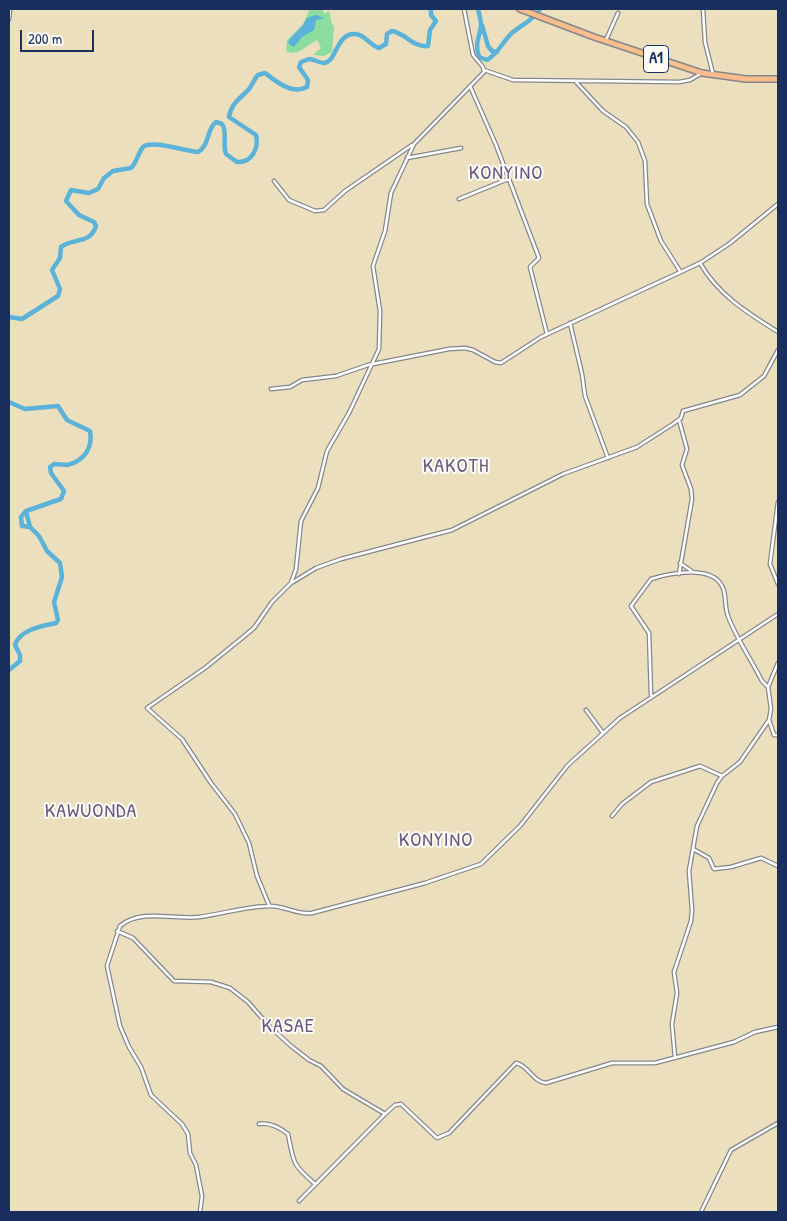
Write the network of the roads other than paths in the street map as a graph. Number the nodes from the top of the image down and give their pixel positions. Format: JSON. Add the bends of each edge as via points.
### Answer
{"nodes":[{"id":1,"x":10,"y":9,"type":"edge"},
{"id":2,"x":464,"y":9,"type":"edge"},
{"id":3,"x":520,"y":9,"type":"edge"},
{"id":4,"x":703,"y":9,"type":"edge"},
{"id":5,"x":618,"y":13,"type":"dead end"},
{"id":6,"x":9,"y":18,"type":"edge"},
{"id":7,"x":606,"y":41,"type":"junction"},
{"id":8,"x":484,"y":70,"type":"junction"},
{"id":9,"x":702,"y":74,"type":"junction"},
{"id":10,"x":713,"y":75,"type":"junction"},
{"id":11,"x":778,"y":79,"type":"edge"},
{"id":12,"x":576,"y":82,"type":"junction"},
{"id":13,"x":470,"y":86,"type":"dead end"},
{"id":14,"x":414,"y":144,"type":"junction"},
{"id":15,"x":462,"y":148,"type":"dead end"},
{"id":16,"x":407,"y":158,"type":"junction"},
{"id":17,"x":508,"y":179,"type":"junction"},
{"id":18,"x":274,"y":182,"type":"dead end"},
{"id":19,"x":459,"y":199,"type":"dead end"},
{"id":20,"x":778,"y":204,"type":"edge"},
{"id":21,"x":700,"y":263,"type":"junction"},
{"id":22,"x":680,"y":271,"type":"junction"},
{"id":23,"x":570,"y":323,"type":"junction"},
{"id":24,"x":778,"y":332,"type":"edge"},
{"id":25,"x":547,"y":334,"type":"junction"},
{"id":26,"x":778,"y":350,"type":"edge"},
{"id":27,"x":373,"y":364,"type":"junction"},
{"id":28,"x":271,"y":388,"type":"dead end"},
{"id":29,"x":679,"y":420,"type":"junction"},
{"id":30,"x":608,"y":458,"type":"junction"},
{"id":31,"x":778,"y":502,"type":"edge"},
{"id":32,"x":680,"y":563,"type":"junction"},
{"id":33,"x":693,"y":572,"type":"junction"},
{"id":34,"x":679,"y":574,"type":"junction"},
{"id":35,"x":292,"y":583,"type":"junction"},
{"id":36,"x":778,"y":584,"type":"edge"},
{"id":37,"x":778,"y":614,"type":"edge"},
{"id":38,"x":740,"y":640,"type":"junction"},
{"id":39,"x":778,"y":663,"type":"edge"},
{"id":40,"x":774,"y":674,"type":"junction"},
{"id":41,"x":778,"y":675,"type":"edge"},
{"id":42,"x":768,"y":687,"type":"junction"},
{"id":43,"x":651,"y":696,"type":"junction"},
{"id":44,"x":586,"y":710,"type":"dead end"},
{"id":45,"x":769,"y":720,"type":"junction"},
{"id":46,"x":603,"y":733,"type":"junction"},
{"id":47,"x":778,"y":735,"type":"edge"},
{"id":48,"x":722,"y":776,"type":"junction"},
{"id":49,"x":612,"y":816,"type":"dead end"},
{"id":50,"x":693,"y":848,"type":"junction"},
{"id":51,"x":778,"y":866,"type":"edge"},
{"id":52,"x":269,"y":906,"type":"junction"},
{"id":53,"x":117,"y":931,"type":"junction"},
{"id":54,"x":778,"y":1027,"type":"edge"},
{"id":55,"x":675,"y":1058,"type":"junction"},
{"id":56,"x":385,"y":1114,"type":"junction"},
{"id":57,"x":778,"y":1123,"type":"edge"},
{"id":58,"x":259,"y":1124,"type":"dead end"},
{"id":59,"x":315,"y":1184,"type":"junction"},
{"id":60,"x":298,"y":1201,"type":"dead end"},
{"id":61,"x":200,"y":1212,"type":"edge"},
{"id":62,"x":701,"y":1212,"type":"edge"}],
"edges":[{"from":1,"to":6,"type":"street"},
{"from":2,"to":8,"type":"street","via":[[474,59]]},
{"from":3,"to":7,"type":"highway","number":"A1"},
{"from":4,"to":10,"type":"street","via":[[705,42]]},
{"from":5,"to":7,"type":"street"},
{"from":7,"to":9,"type":"highway","number":"A1"},
{"from":8,"to":12,"type":"street","via":[[513,80]]},
{"from":8,"to":14,"type":"street"},
{"from":9,"to":10,"type":"highway","number":"A1"},
{"from":9,"to":12,"type":"street","via":[[679,82]]},
{"from":10,"to":11,"type":"highway","number":"A1"},
{"from":12,"to":22,"type":"street","via":[[638,142],[645,161],[647,204],[661,242]]},
{"from":13,"to":17,"type":"street"},
{"from":14,"to":16,"type":"street"},
{"from":14,"to":18,"type":"street","via":[[345,190],[324,210],[315,211],[289,200]]},
{"from":15,"to":16,"type":"street"},
{"from":16,"to":27,"type":"street","via":[[392,194],[385,231],[373,266],[381,329]]},
{"from":17,"to":19,"type":"street"},
{"from":17,"to":25,"type":"street","via":[[539,258],[530,267]]},
{"from":20,"to":21,"type":"street"},
{"from":21,"to":22,"type":"street"},
{"from":21,"to":24,"type":"street","via":[[714,285],[725,295]]},
{"from":22,"to":23,"type":"street"},
{"from":23,"to":25,"type":"street"},
{"from":23,"to":30,"type":"street","via":[[585,396]]},
{"from":25,"to":27,"type":"street","via":[[501,363],[465,348]]},
{"from":26,"to":29,"type":"street","via":[[764,376],[740,395],[686,410]]},
{"from":27,"to":28,"type":"street","via":[[336,376],[302,380],[290,387]]},
{"from":27,"to":35,"type":"street","via":[[327,451],[318,488],[301,521]]},
{"from":29,"to":30,"type":"street","via":[[659,435]]},
{"from":29,"to":32,"type":"street","via":[[687,449],[682,465],[692,499]]},
{"from":30,"to":35,"type":"street","via":[[562,474],[452,530],[341,559],[316,568]]},
{"from":31,"to":36,"type":"street","via":[[770,564]]},
{"from":32,"to":33,"type":"street"},
{"from":32,"to":34,"type":"street"},
{"from":33,"to":34,"type":"street"},
{"from":33,"to":38,"type":"street","via":[[712,575],[719,582],[728,616]]},
{"from":34,"to":43,"type":"street","via":[[651,579],[631,606],[649,633]]},
{"from":35,"to":52,"type":"street","via":[[248,633],[205,668],[146,708],[182,739],[234,814],[249,843]]},
{"from":37,"to":38,"type":"street"},
{"from":38,"to":42,"type":"street"},
{"from":38,"to":43,"type":"street"},
{"from":39,"to":40,"type":"street"},
{"from":40,"to":41,"type":"street"},
{"from":40,"to":42,"type":"street"},
{"from":42,"to":45,"type":"street"},
{"from":43,"to":46,"type":"street"},
{"from":44,"to":46,"type":"street"},
{"from":45,"to":47,"type":"street","via":[[774,736]]},
{"from":45,"to":48,"type":"street","via":[[740,762]]},
{"from":46,"to":52,"type":"street","via":[[561,774],[520,826],[478,866],[312,913]]},
{"from":48,"to":49,"type":"street","via":[[700,766],[650,782]]},
{"from":48,"to":50,"type":"street","via":[[697,826]]},
{"from":50,"to":51,"type":"street","via":[[709,858],[714,869],[761,858]]},
{"from":50,"to":55,"type":"street","via":[[688,871],[691,921],[674,972],[676,993],[672,1024]]},
{"from":52,"to":53,"type":"street","via":[[196,917],[142,918],[123,923]]},
{"from":53,"to":56,"type":"street","via":[[133,938],[174,981],[211,982],[239,994],[269,1026],[309,1060],[321,1066],[336,1084]]},
{"from":53,"to":61,"type":"street","via":[[107,972],[120,1026],[151,1095],[185,1127],[201,1186],[203,1201]]},
{"from":54,"to":55,"type":"street"},
{"from":55,"to":56,"type":"street","via":[[645,1063],[612,1063],[542,1083],[516,1063],[449,1133],[440,1138],[433,1136],[401,1104]]},
{"from":56,"to":59,"type":"street"},
{"from":57,"to":62,"type":"street","via":[[731,1150]]},
{"from":58,"to":59,"type":"street","via":[[281,1128],[288,1134],[290,1152],[298,1170]]},
{"from":59,"to":60,"type":"street"}]}
